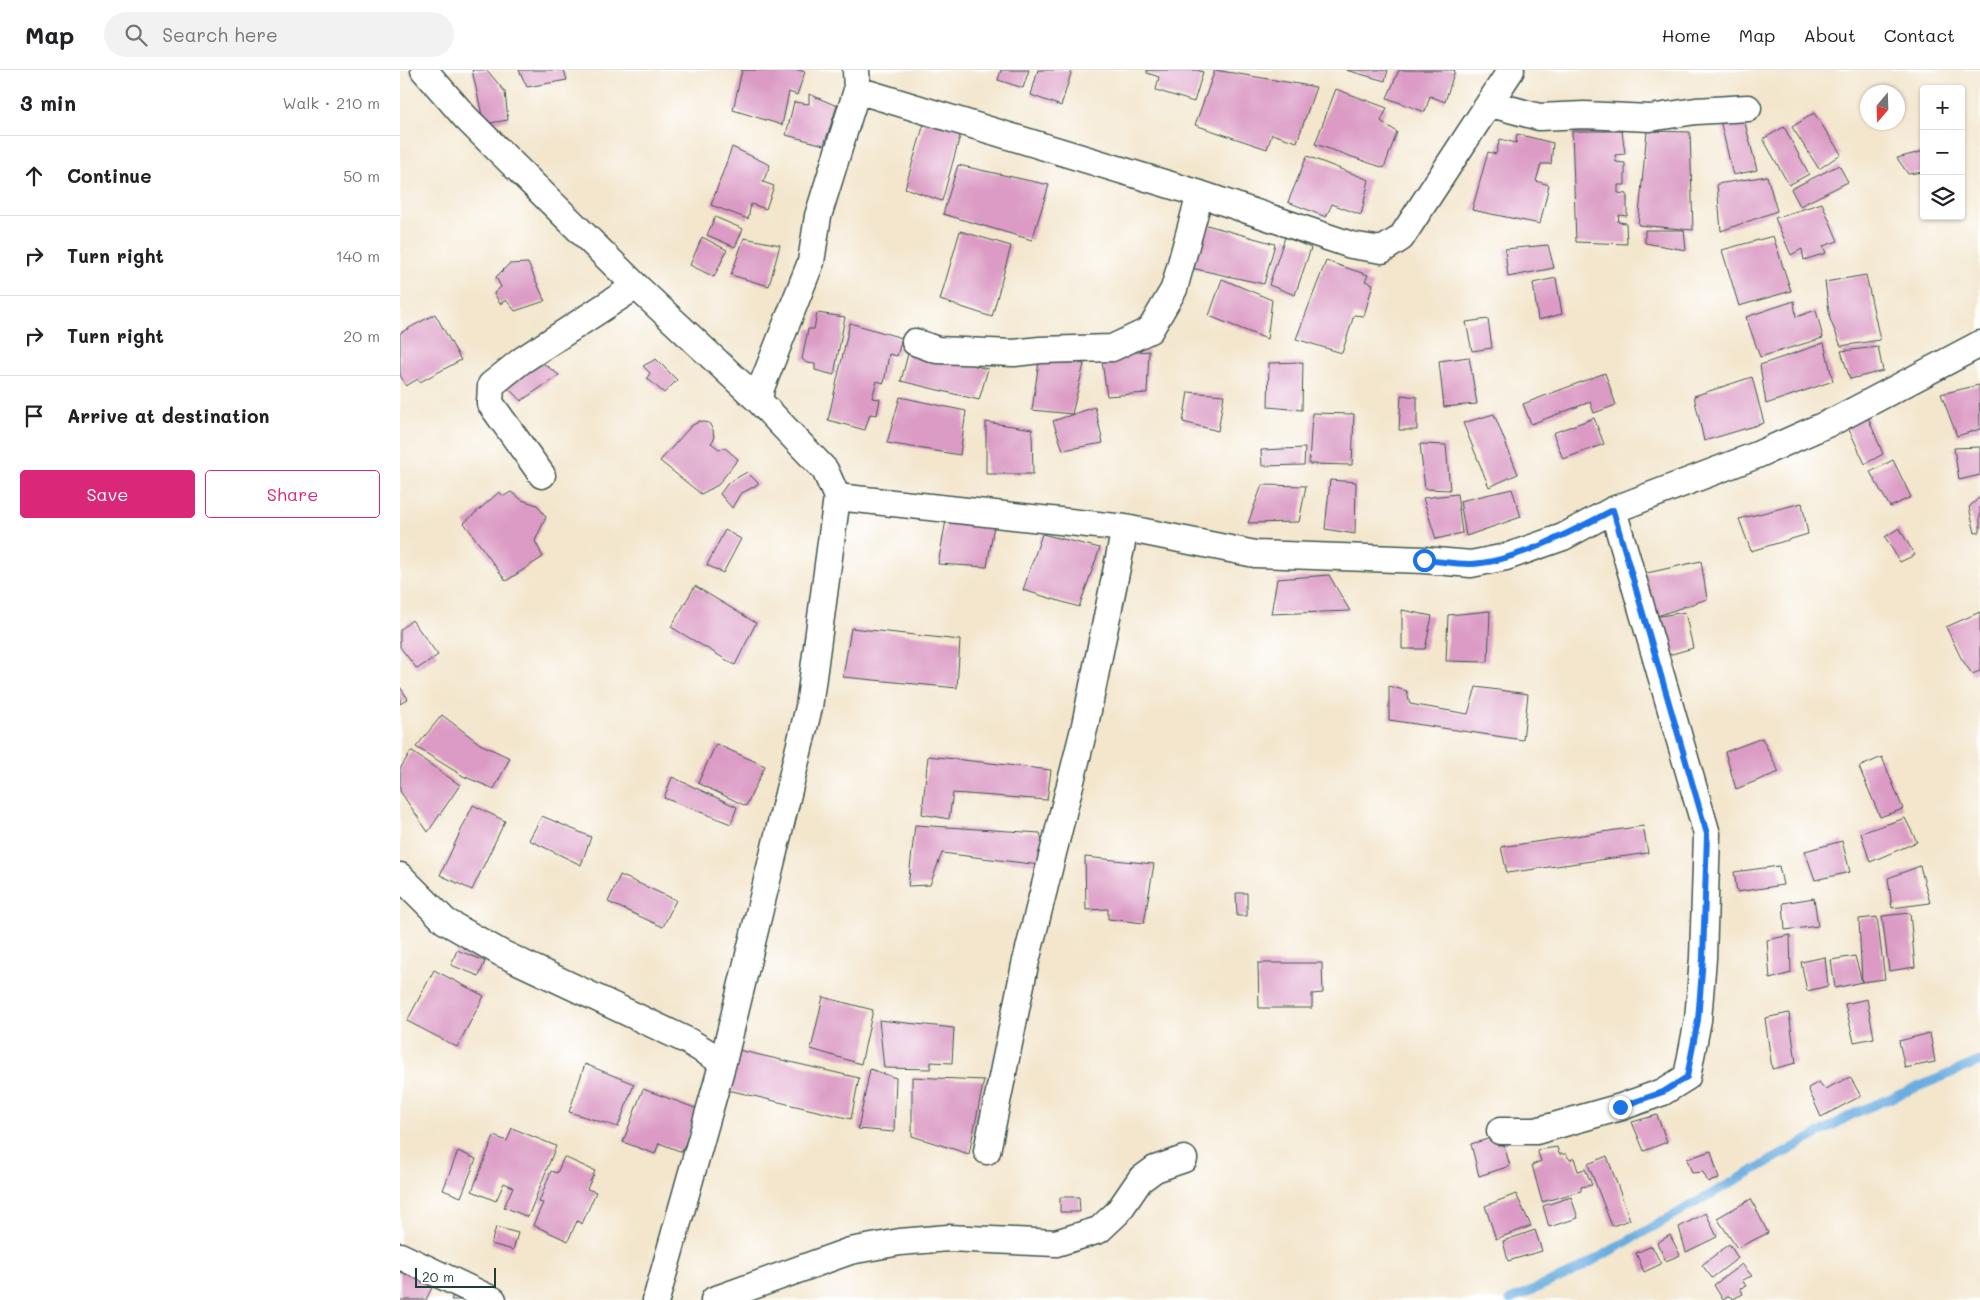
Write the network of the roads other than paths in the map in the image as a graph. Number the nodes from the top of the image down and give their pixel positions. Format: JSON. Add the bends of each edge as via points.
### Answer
{"nodes":[{"id":1,"x":424,"y":70,"type":"edge"},
{"id":2,"x":1511,"y":70,"type":"edge"},
{"id":3,"x":856,"y":80,"type":"edge"},
{"id":4,"x":1491,"y":104,"type":"junction"},
{"id":5,"x":1748,"y":108,"type":"dead end"},
{"id":6,"x":1200,"y":194,"type":"junction"},
{"id":7,"x":636,"y":286,"type":"junction"},
{"id":8,"x":915,"y":342,"type":"dead end"},
{"id":9,"x":1980,"y":344,"type":"edge"},
{"id":10,"x":760,"y":401,"type":"junction"},
{"id":11,"x":542,"y":475,"type":"dead end"},
{"id":12,"x":836,"y":497,"type":"junction"},
{"id":13,"x":1613,"y":510,"type":"junction"},
{"id":14,"x":1125,"y":528,"type":"junction"},
{"id":15,"x":400,"y":876,"type":"edge"},
{"id":16,"x":723,"y":1062,"type":"junction"},
{"id":17,"x":1500,"y":1131,"type":"dead end"},
{"id":18,"x":988,"y":1151,"type":"dead end"},
{"id":19,"x":1184,"y":1159,"type":"dead end"},
{"id":20,"x":400,"y":1256,"type":"edge"},
{"id":21,"x":493,"y":1300,"type":"edge"},
{"id":22,"x":656,"y":1300,"type":"edge"},
{"id":23,"x":714,"y":1300,"type":"edge"}],
"edges":[{"from":1,"to":7,"type":"street","via":[[466,118]]},
{"from":2,"to":4,"type":"street"},
{"from":3,"to":6,"type":"street"},
{"from":3,"to":10,"type":"street","via":[[818,216],[811,262],[761,388]]},
{"from":4,"to":5,"type":"street","via":[[1539,117],[1650,118]]},
{"from":4,"to":6,"type":"street","via":[[1401,238],[1382,250],[1351,245]]},
{"from":6,"to":8,"type":"street","via":[[1174,289],[1150,330],[1112,348],[1014,353],[937,350]]},
{"from":7,"to":10,"type":"street"},
{"from":7,"to":11,"type":"street","via":[[491,385],[490,403]]},
{"from":9,"to":13,"type":"street","via":[[1836,420],[1757,456]]},
{"from":10,"to":12,"type":"street","via":[[825,470]]},
{"from":12,"to":14,"type":"street"},
{"from":12,"to":16,"type":"street","via":[[809,707]]},
{"from":13,"to":14,"type":"street","via":[[1563,537],[1506,557],[1470,564],[1255,554]]},
{"from":13,"to":17,"type":"street","via":[[1707,834],[1698,1020],[1687,1077],[1663,1092],[1536,1131]]},
{"from":14,"to":18,"type":"street","via":[[1085,725],[1026,965]]},
{"from":15,"to":16,"type":"street","via":[[445,921],[501,953],[688,1042]]},
{"from":16,"to":22,"type":"street"},
{"from":19,"to":23,"type":"street","via":[[1155,1168],[1140,1180],[1118,1212],[1099,1230],[1056,1243],[948,1238],[900,1242],[850,1251]]},
{"from":20,"to":21,"type":"street"}]}
